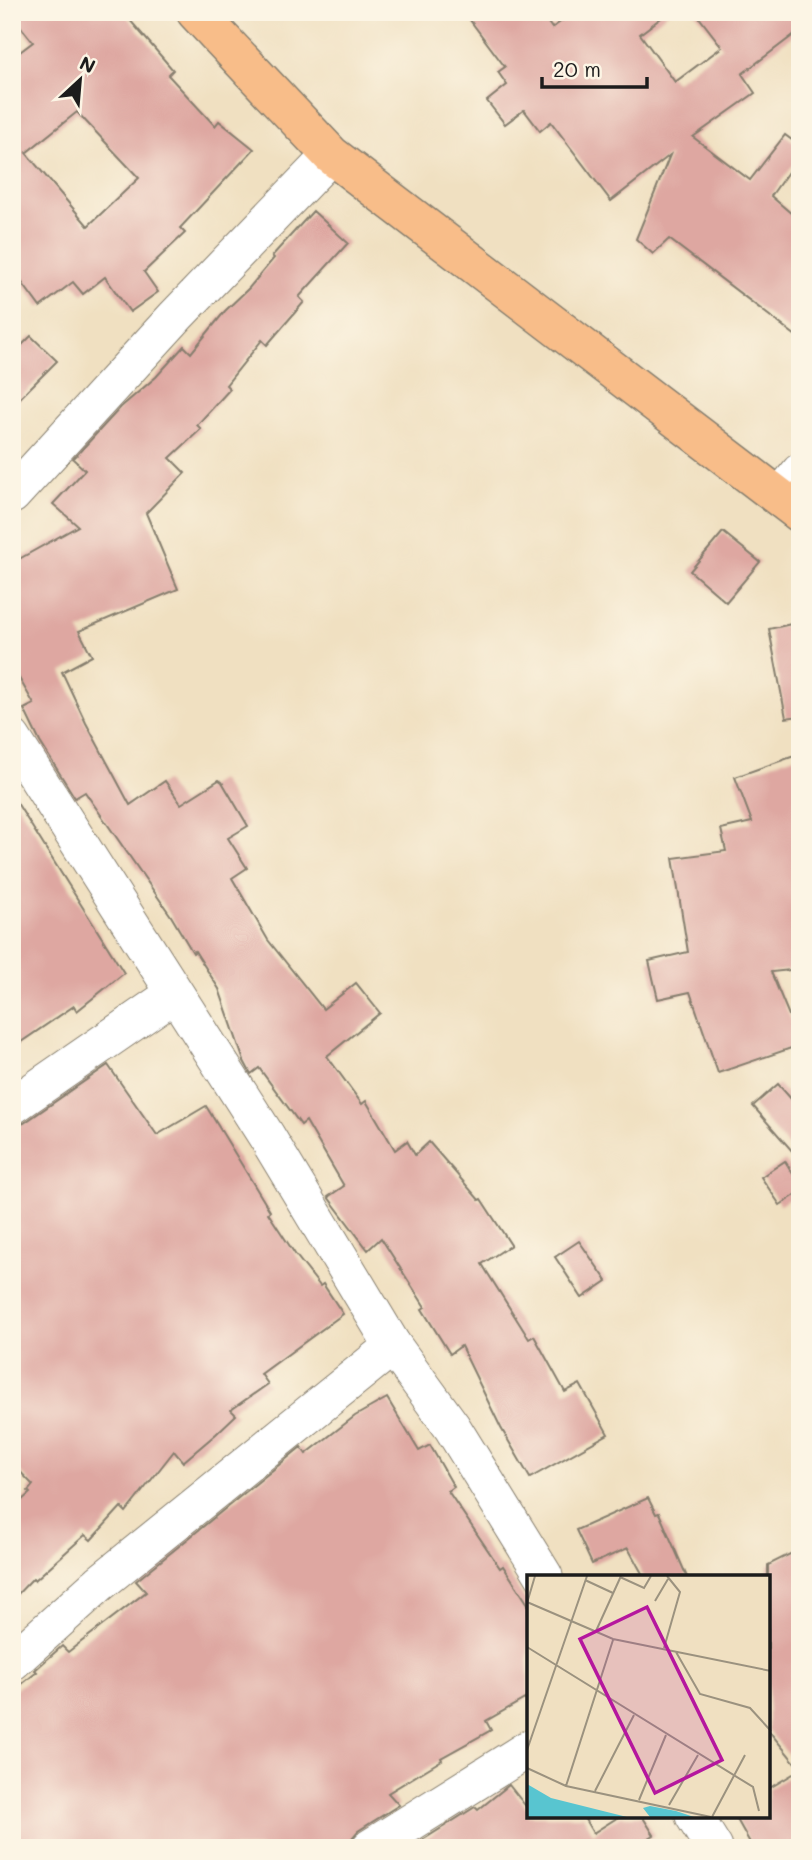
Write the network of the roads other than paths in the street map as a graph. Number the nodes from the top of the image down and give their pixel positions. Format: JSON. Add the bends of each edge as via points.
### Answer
{"nodes":[{"id":1,"x":196,"y":12,"type":"edge"},
{"id":2,"x":331,"y":155,"type":"junction"},
{"id":3,"x":793,"y":494,"type":"edge"},
{"id":4,"x":12,"y":495,"type":"edge"},
{"id":5,"x":12,"y":738,"type":"edge"},
{"id":6,"x":174,"y":994,"type":"junction"},
{"id":7,"x":12,"y":1107,"type":"edge"},
{"id":8,"x":393,"y":1346,"type":"junction"},
{"id":9,"x":543,"y":1575,"type":"edge"},
{"id":10,"x":12,"y":1662,"type":"edge"},
{"id":11,"x":527,"y":1750,"type":"edge"},
{"id":12,"x":695,"y":1818,"type":"edge"},
{"id":13,"x":370,"y":1848,"type":"edge"},
{"id":14,"x":714,"y":1848,"type":"edge"}],
"edges":[{"from":1,"to":2,"type":"highway"},
{"from":2,"to":3,"type":"highway"},
{"from":2,"to":4,"type":"street"},
{"from":5,"to":6,"type":"street"},
{"from":6,"to":7,"type":"street"},
{"from":6,"to":8,"type":"street"},
{"from":8,"to":9,"type":"street","via":[[452,1427]]},
{"from":8,"to":10,"type":"street","via":[[100,1583]]},
{"from":11,"to":13,"type":"street"},
{"from":12,"to":14,"type":"street"}]}
